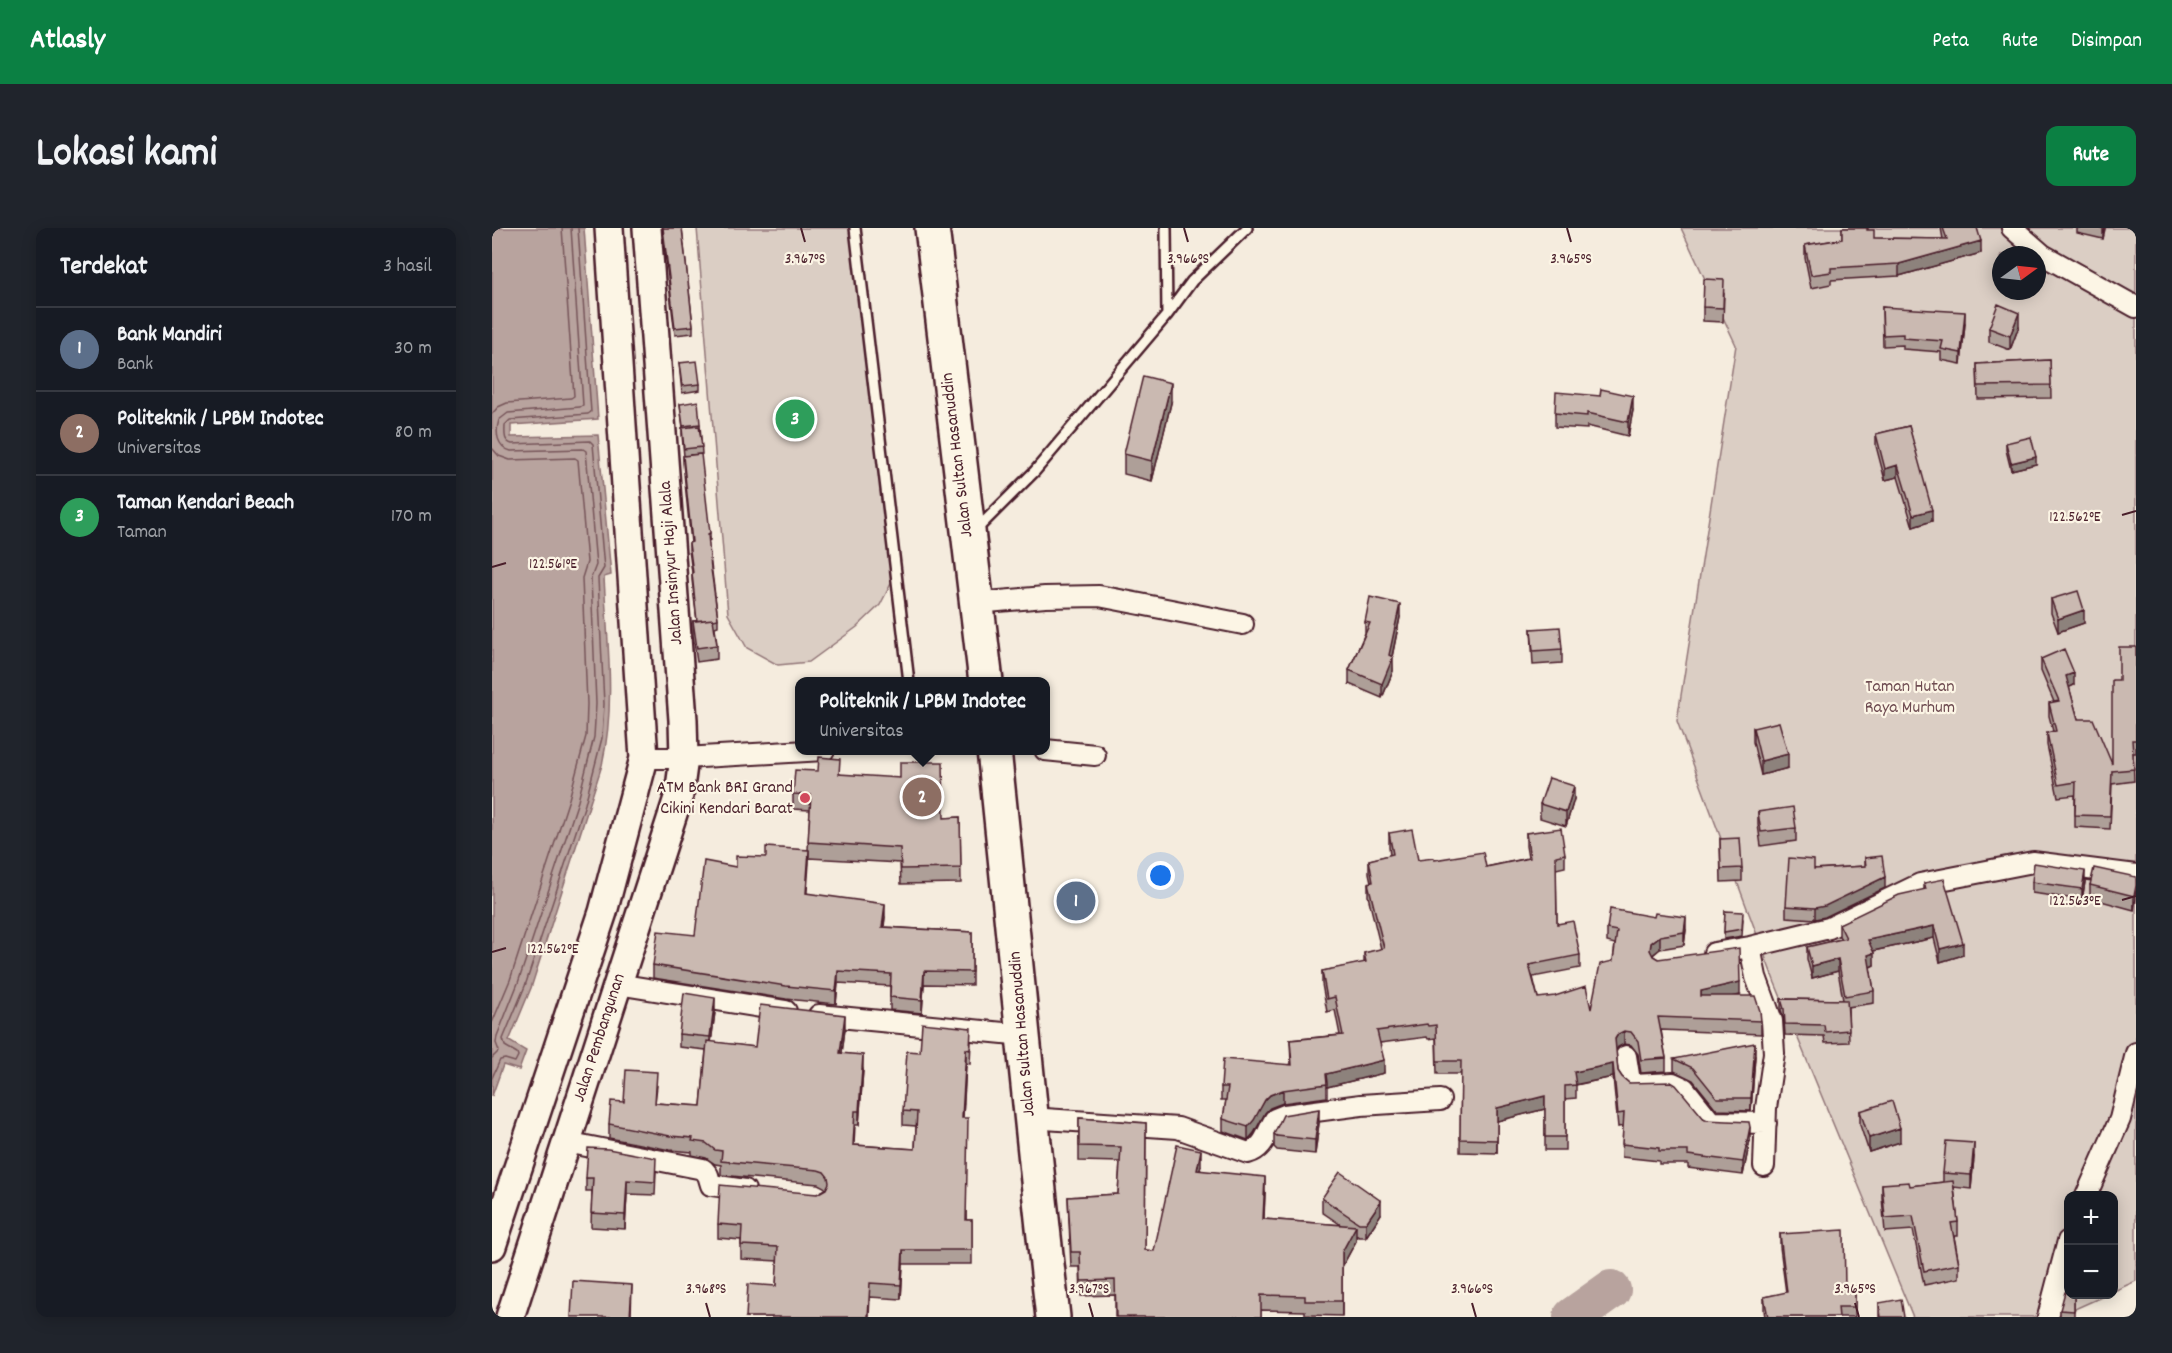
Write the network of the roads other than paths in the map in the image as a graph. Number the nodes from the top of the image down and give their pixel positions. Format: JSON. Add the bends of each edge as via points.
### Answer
{"nodes":[{"id":1,"x":609,"y":228,"type":"edge"},
{"id":2,"x":647,"y":228,"type":"edge"},
{"id":3,"x":855,"y":228,"type":"edge"},
{"id":4,"x":932,"y":228,"type":"edge"},
{"id":5,"x":1166,"y":228,"type":"edge"},
{"id":6,"x":1247,"y":228,"type":"edge"},
{"id":7,"x":2012,"y":228,"type":"edge"},
{"id":8,"x":2136,"y":307,"type":"edge"},
{"id":9,"x":1167,"y":315,"type":"junction"},
{"id":10,"x":967,"y":539,"type":"junction"},
{"id":11,"x":976,"y":603,"type":"junction"},
{"id":12,"x":1243,"y":624,"type":"dead end"},
{"id":13,"x":909,"y":677,"type":"edge"},
{"id":14,"x":985,"y":677,"type":"edge"},
{"id":15,"x":1050,"y":750,"type":"edge"},
{"id":16,"x":795,"y":752,"type":"edge"},
{"id":17,"x":995,"y":755,"type":"edge"},
{"id":18,"x":1095,"y":755,"type":"dead end"},
{"id":19,"x":644,"y":758,"type":"junction"},
{"id":20,"x":684,"y":758,"type":"junction"},
{"id":21,"x":2136,"y":875,"type":"edge"},
{"id":22,"x":1750,"y":947,"type":"junction"},
{"id":23,"x":1695,"y":956,"type":"edge"},
{"id":24,"x":617,"y":984,"type":"junction"},
{"id":25,"x":1024,"y":1035,"type":"junction"},
{"id":26,"x":2136,"y":1053,"type":"edge"},
{"id":27,"x":1626,"y":1056,"type":"dead end"},
{"id":28,"x":1440,"y":1100,"type":"dead end"},
{"id":29,"x":1030,"y":1118,"type":"junction"},
{"id":30,"x":1766,"y":1122,"type":"junction"},
{"id":31,"x":566,"y":1142,"type":"junction"},
{"id":32,"x":1764,"y":1166,"type":"dead end"},
{"id":33,"x":759,"y":1191,"type":"edge"},
{"id":34,"x":2088,"y":1191,"type":"edge"},
{"id":35,"x":2067,"y":1245,"type":"edge"},
{"id":36,"x":492,"y":1246,"type":"edge"},
{"id":37,"x":510,"y":1317,"type":"edge"},
{"id":38,"x":1053,"y":1317,"type":"edge"},
{"id":39,"x":2048,"y":1317,"type":"edge"}],
"edges":[{"from":1,"to":19,"type":"main road"},
{"from":2,"to":20,"type":"main road","name":"Jalan Insinyur Haji Alala"},
{"from":3,"to":13,"type":"lane"},
{"from":4,"to":10,"type":"highway","name":"Jalan Sultan Hasanuddin"},
{"from":5,"to":9,"type":"lane"},
{"from":6,"to":9,"type":"lane","via":[[1192,281]]},
{"from":7,"to":8,"type":"street","via":[[2043,255]]},
{"from":9,"to":10,"type":"lane","via":[[1035,471]]},
{"from":10,"to":11,"type":"highway","name":"Jalan Sultan Hasanuddin"},
{"from":11,"to":12,"type":"street","via":[[1100,596]]},
{"from":11,"to":14,"type":"highway","name":"Jalan Sultan Hasanuddin"},
{"from":15,"to":18,"type":"street"},
{"from":16,"to":20,"type":"street"},
{"from":17,"to":25,"type":"highway","name":"Jalan Sultan Hasanuddin"},
{"from":19,"to":20,"type":"street"},
{"from":19,"to":36,"type":"main road","name":"Jalan Pembangunan","via":[[603,912]]},
{"from":20,"to":24,"type":"main road","name":"Jalan Pembangunan","via":[[679,795]]},
{"from":21,"to":22,"type":"street","via":[[2033,862],[2022,864],[1920,884],[1829,928]]},
{"from":22,"to":23,"type":"street"},
{"from":22,"to":30,"type":"street","via":[[1772,1022],[1774,1053]]},
{"from":24,"to":25,"type":"street","via":[[784,1011]]},
{"from":24,"to":31,"type":"main road","name":"Jalan Pembangunan"},
{"from":25,"to":29,"type":"highway","name":"Jalan Sultan Hasanuddin"},
{"from":26,"to":34,"type":"street","via":[[2120,1119]]},
{"from":27,"to":30,"type":"street","via":[[1632,1084],[1673,1083],[1684,1088],[1711,1122]]},
{"from":28,"to":29,"type":"street","via":[[1285,1115],[1275,1119],[1263,1144],[1248,1153],[1178,1128]]},
{"from":29,"to":38,"type":"highway","name":"Jalan Sultan Hasanuddin"},
{"from":30,"to":32,"type":"street"},
{"from":31,"to":33,"type":"street","via":[[703,1169],[711,1185]]},
{"from":31,"to":37,"type":"main road","name":"Jalan Pembangunan"},
{"from":35,"to":39,"type":"street"}]}
